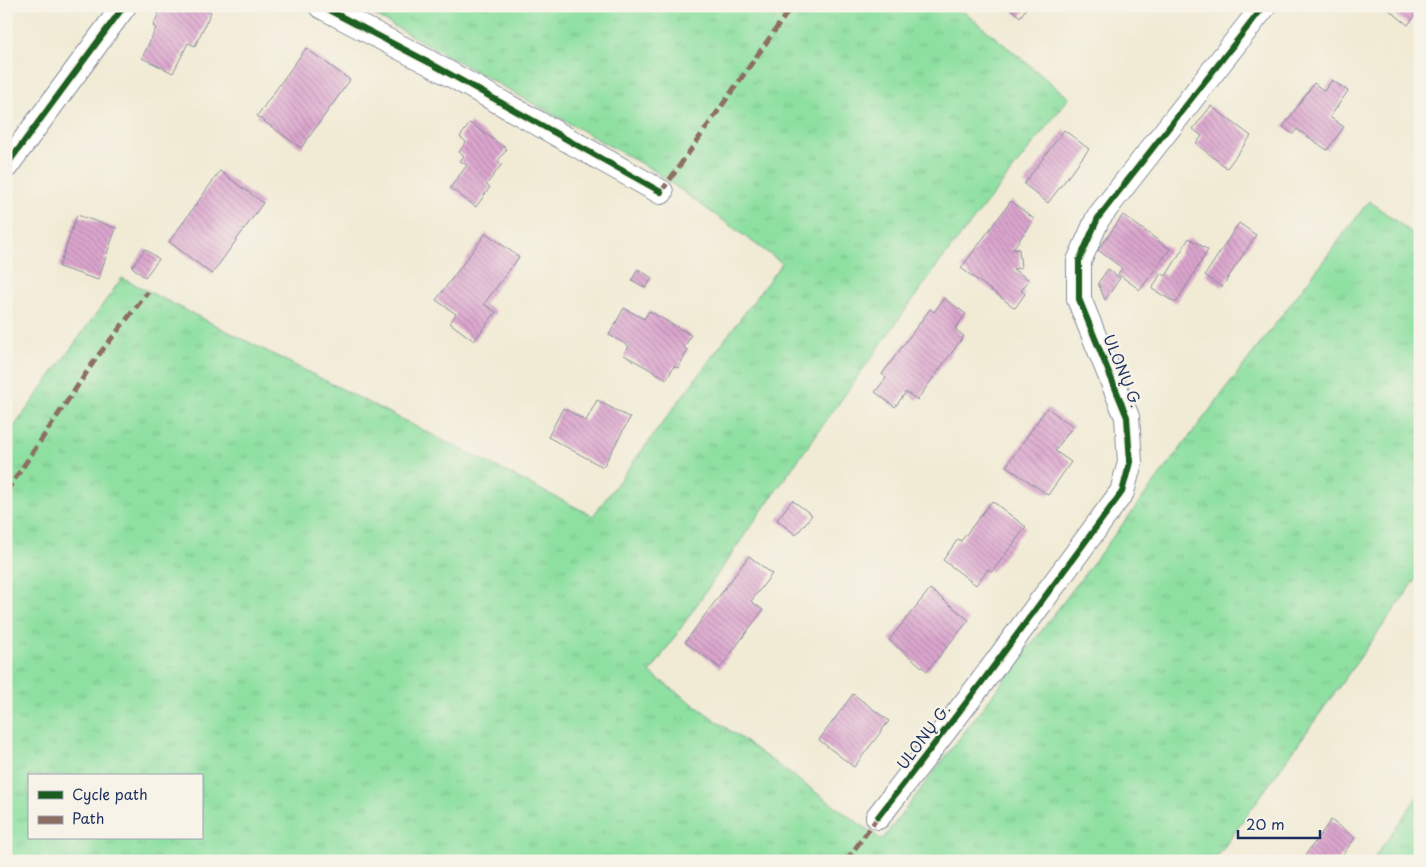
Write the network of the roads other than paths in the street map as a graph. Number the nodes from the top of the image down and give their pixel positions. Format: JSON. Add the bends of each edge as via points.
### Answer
{"nodes":[{"id":1,"x":124,"y":6,"type":"edge"},
{"id":2,"x":321,"y":6,"type":"edge"},
{"id":3,"x":1264,"y":6,"type":"edge"},
{"id":4,"x":6,"y":166,"type":"edge"},
{"id":5,"x":662,"y":192,"type":"dead end"},
{"id":6,"x":878,"y":817,"type":"dead end"}],
"edges":[{"from":1,"to":4,"type":"street"},
{"from":2,"to":5,"type":"street"},
{"from":3,"to":6,"type":"street","name":"ULONŲ G.","via":[[1098,218],[1079,261],[1079,299],[1127,417],[1130,462],[1122,492]]}]}
